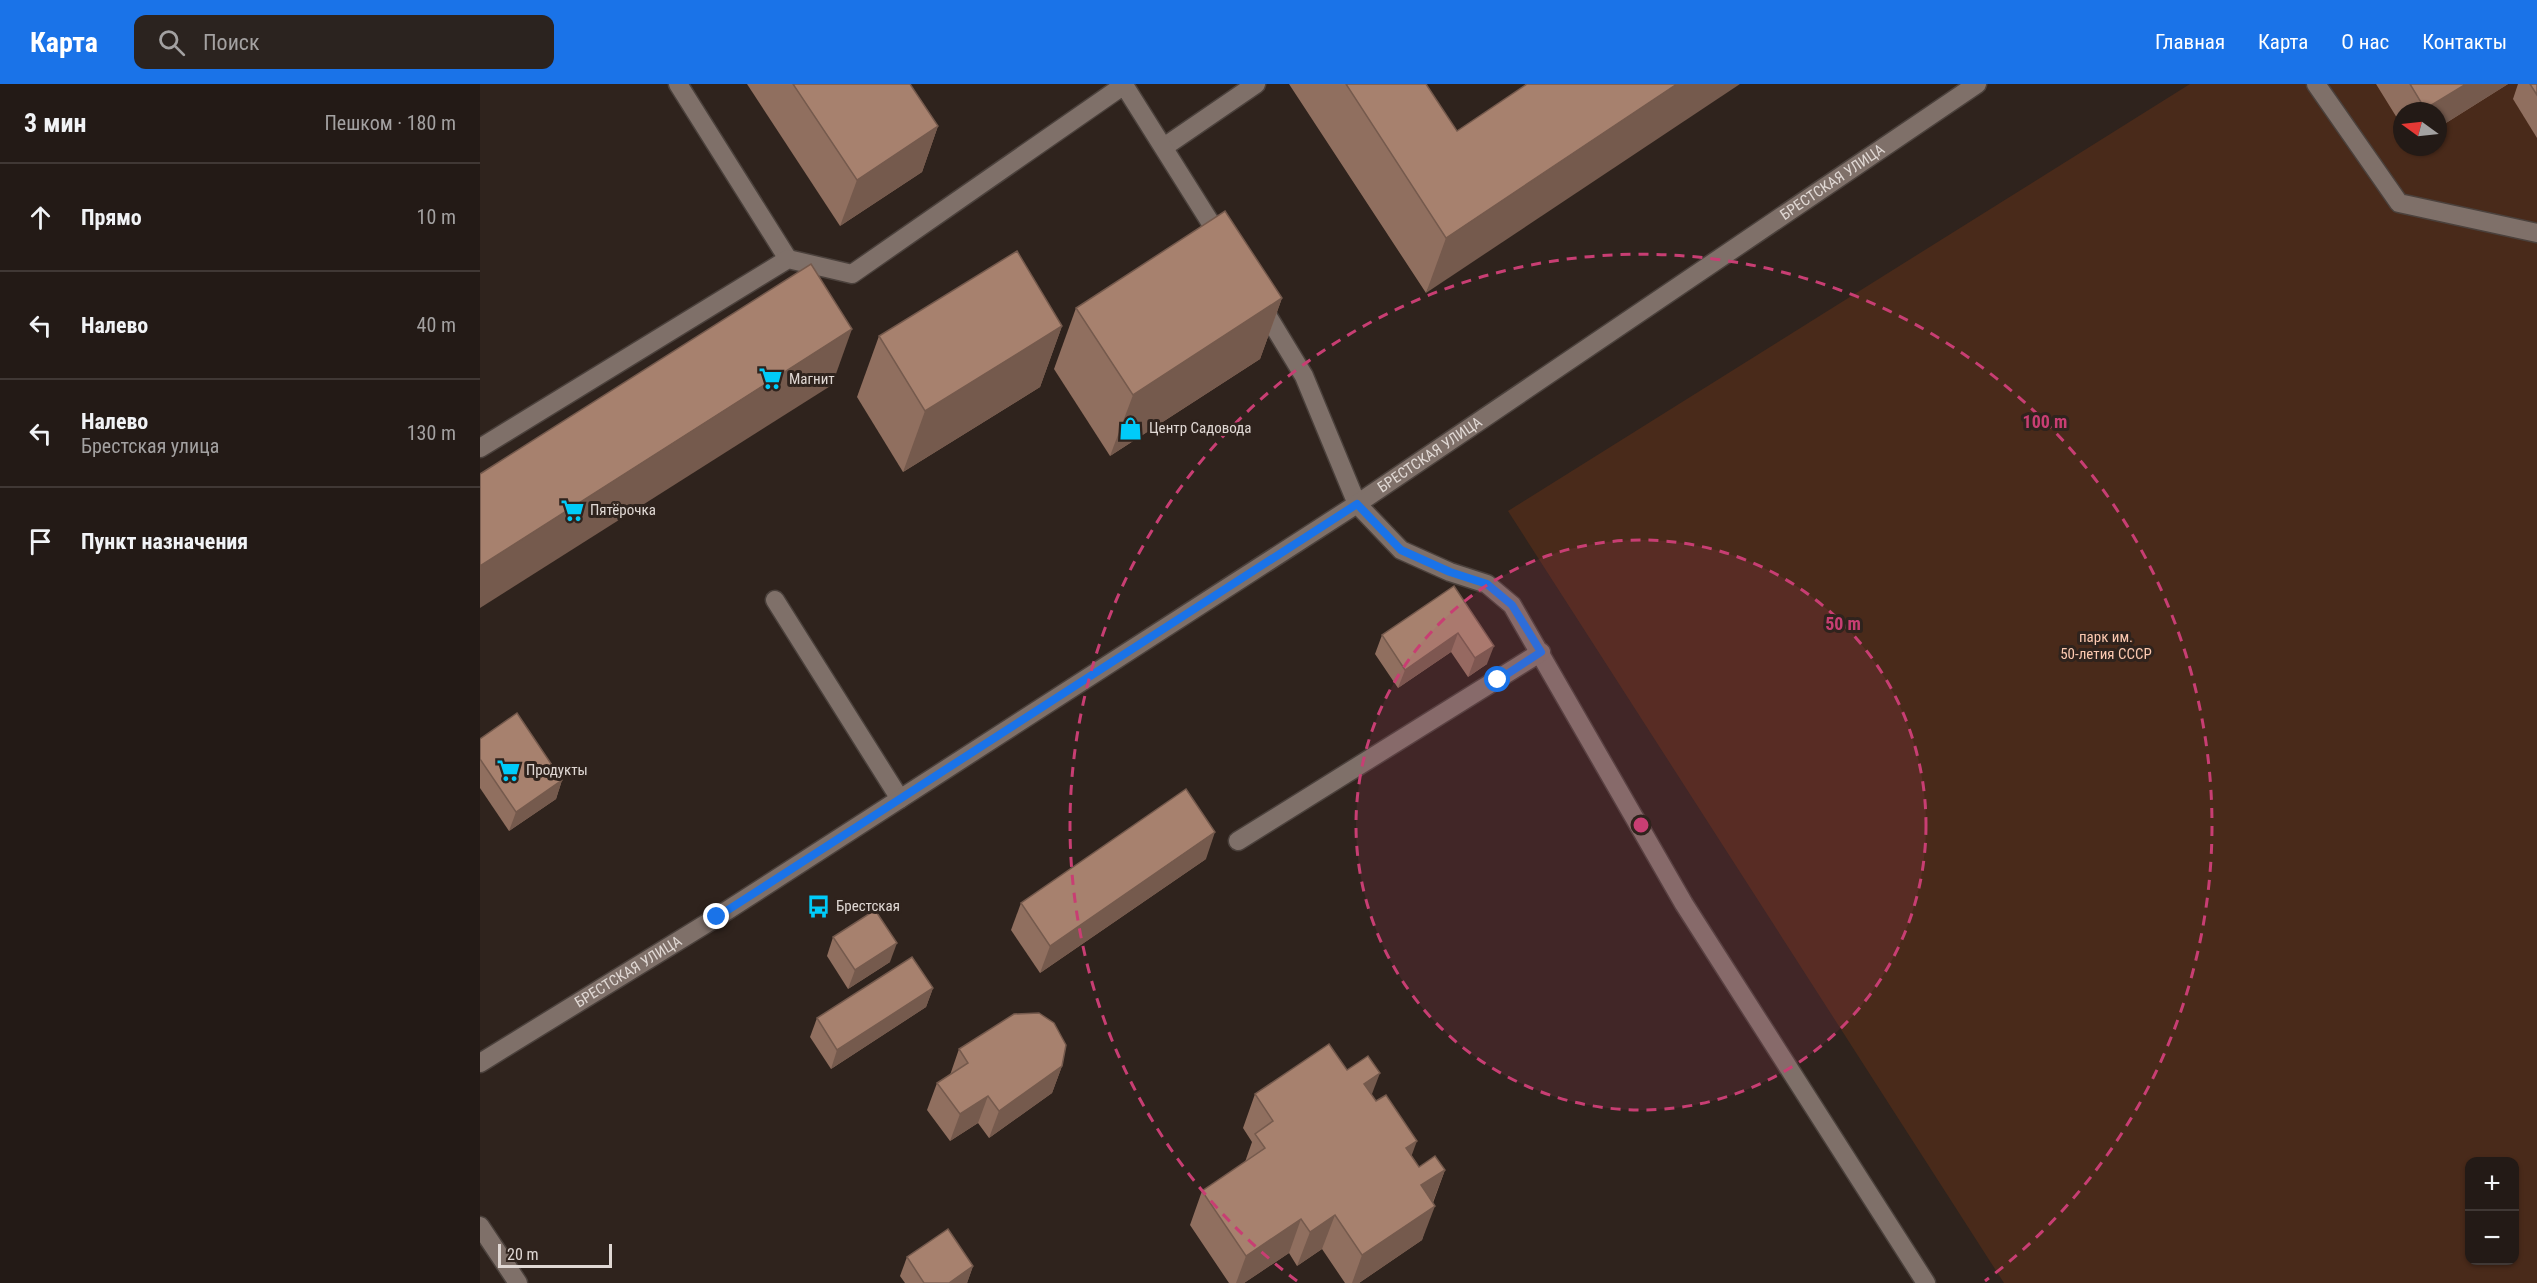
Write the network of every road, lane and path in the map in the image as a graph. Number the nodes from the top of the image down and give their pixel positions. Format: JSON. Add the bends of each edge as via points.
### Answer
{"nodes":[{"id":1,"x":678,"y":84,"type":"edge"},
{"id":2,"x":1124,"y":84,"type":"edge"},
{"id":3,"x":1256,"y":84,"type":"edge"},
{"id":4,"x":1977,"y":84,"type":"edge"},
{"id":5,"x":2316,"y":84,"type":"edge"},
{"id":6,"x":1164,"y":147,"type":"junction"},
{"id":7,"x":2537,"y":233,"type":"edge"},
{"id":8,"x":1231,"y":256,"type":"edge"},
{"id":9,"x":788,"y":259,"type":"junction"},
{"id":10,"x":1249,"y":286,"type":"edge"},
{"id":11,"x":480,"y":448,"type":"edge"},
{"id":12,"x":1357,"y":504,"type":"junction"},
{"id":13,"x":775,"y":600,"type":"dead end"},
{"id":14,"x":1541,"y":652,"type":"junction"},
{"id":15,"x":900,"y":799,"type":"junction"},
{"id":16,"x":1238,"y":841,"type":"dead end"},
{"id":17,"x":480,"y":1064,"type":"edge"},
{"id":18,"x":480,"y":1226,"type":"edge"},
{"id":19,"x":518,"y":1283,"type":"edge"},
{"id":20,"x":1926,"y":1283,"type":"edge"}],
"edges":[{"from":1,"to":9,"type":"street"},
{"from":2,"to":6,"type":"street"},
{"from":2,"to":9,"type":"street","via":[[852,274]]},
{"from":3,"to":6,"type":"street"},
{"from":4,"to":12,"type":"street","name":"БРЕСТСКАЯ УЛИЦА"},
{"from":5,"to":7,"type":"street","via":[[2399,203]]},
{"from":6,"to":8,"type":"street"},
{"from":9,"to":11,"type":"street"},
{"from":10,"to":12,"type":"street","via":[[1304,376]]},
{"from":12,"to":14,"type":"street","via":[[1401,550],[1487,584],[1512,605]]},
{"from":12,"to":15,"type":"street","name":"БРЕСТСКАЯ УЛИЦА"},
{"from":13,"to":15,"type":"street"},
{"from":14,"to":16,"type":"street"},
{"from":14,"to":20,"type":"street","via":[[1684,904]]},
{"from":15,"to":17,"type":"street","name":"БРЕСТСКАЯ УЛИЦА"},
{"from":18,"to":19,"type":"street"}]}
